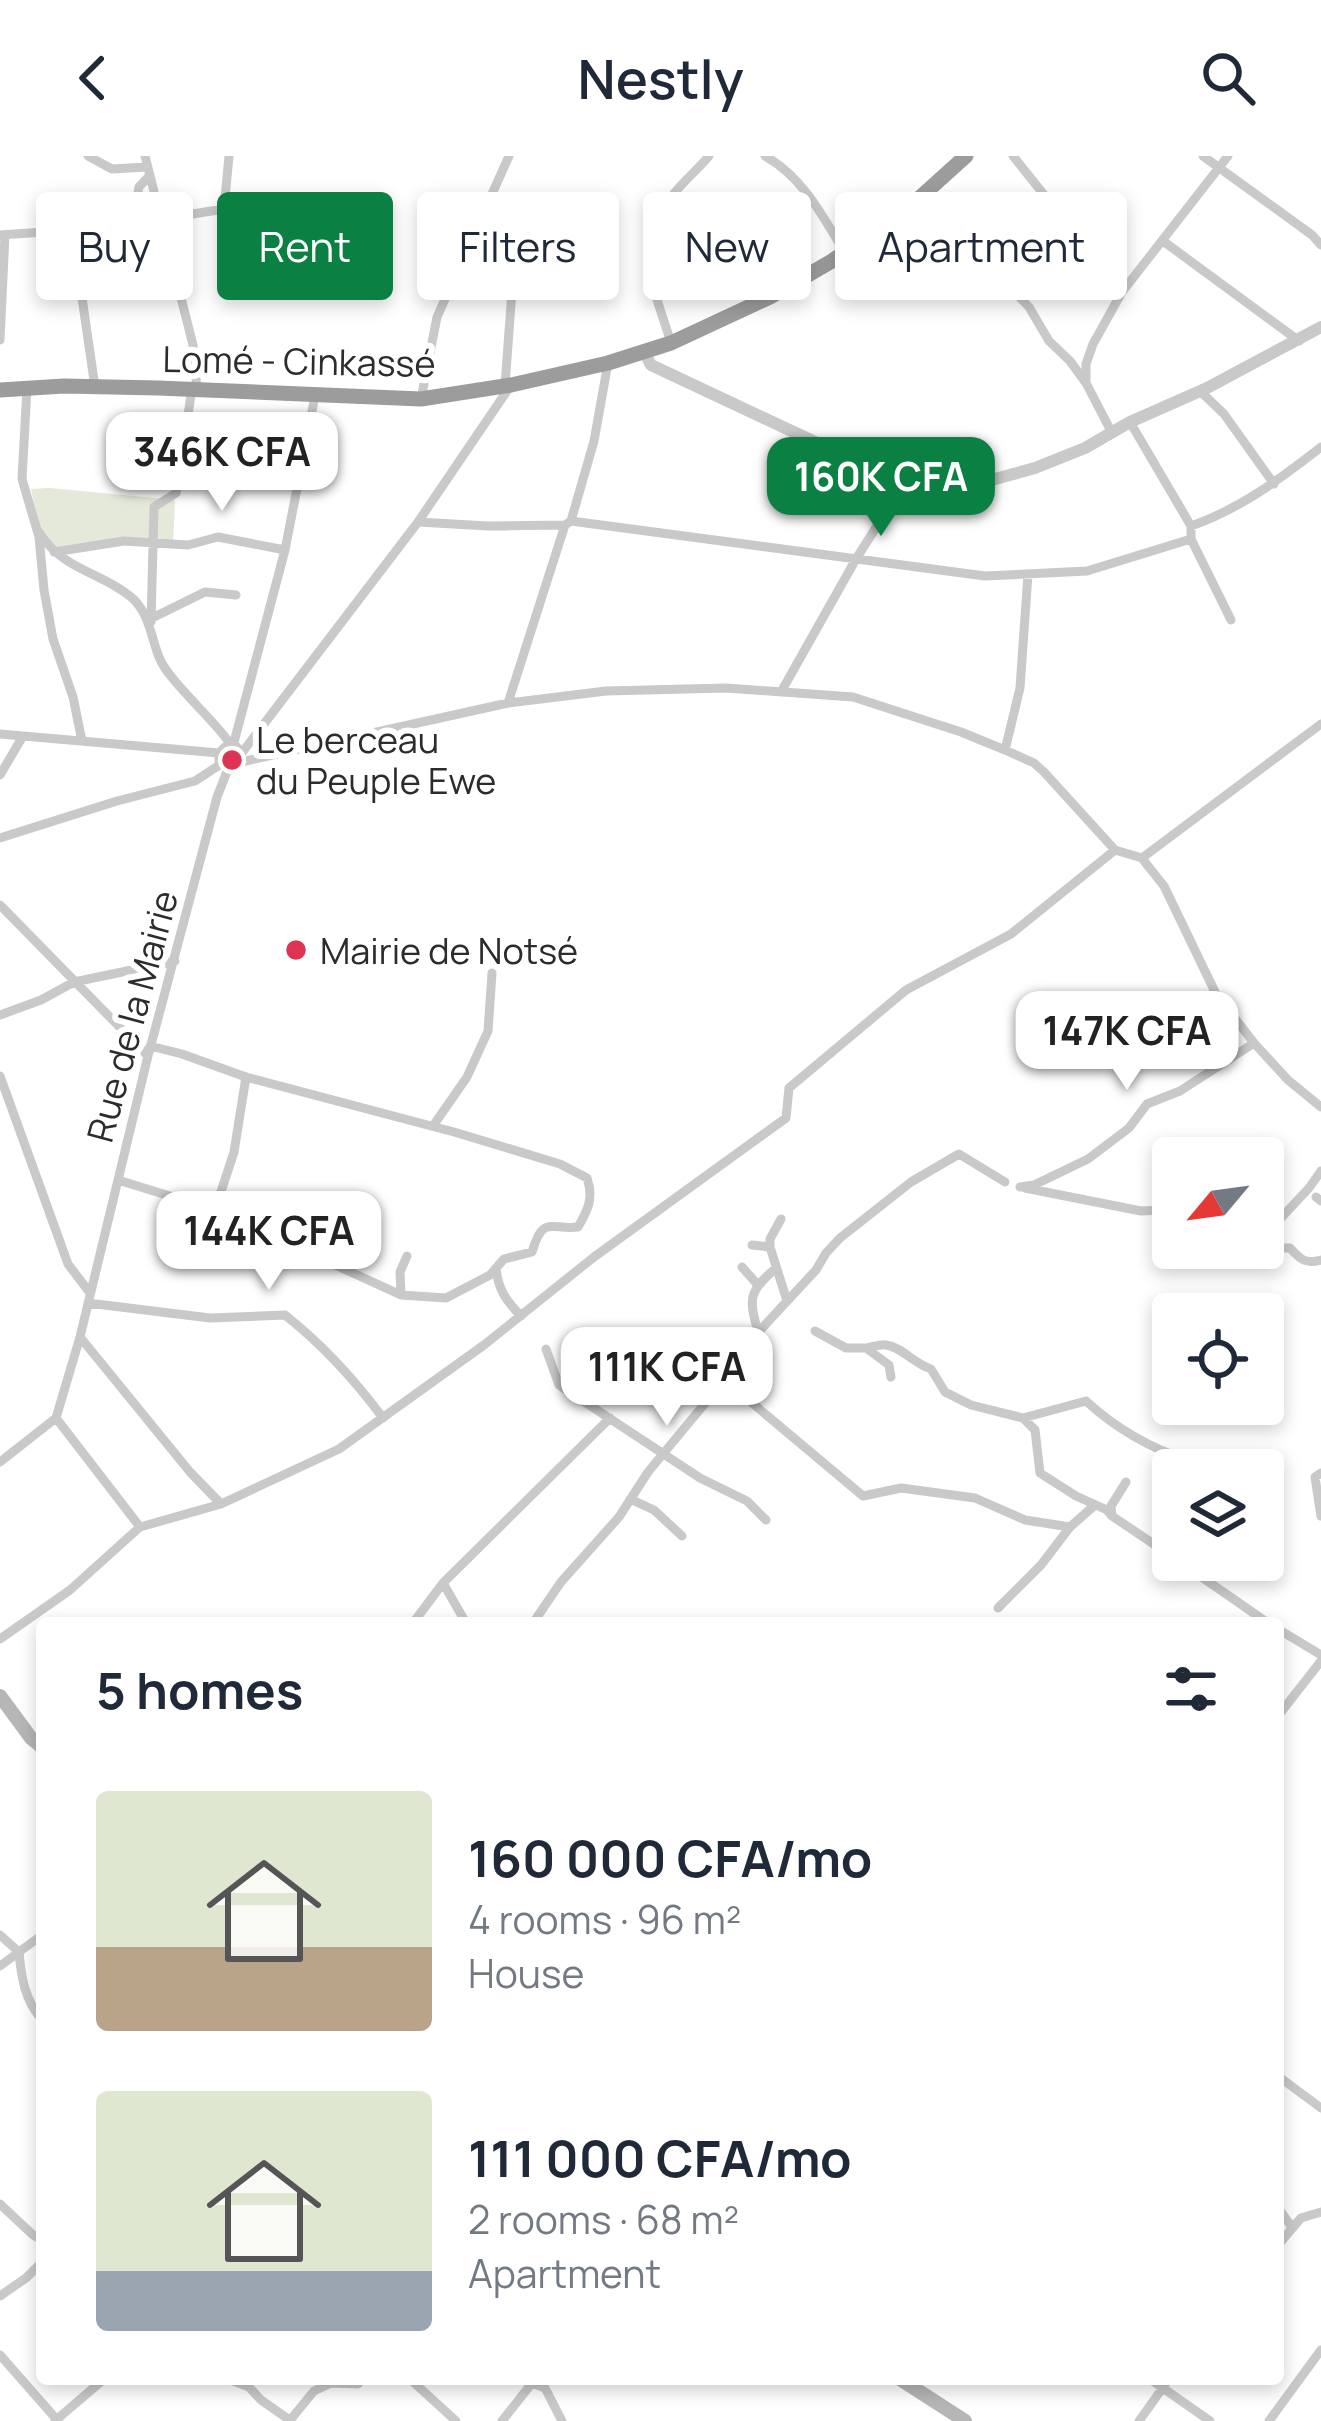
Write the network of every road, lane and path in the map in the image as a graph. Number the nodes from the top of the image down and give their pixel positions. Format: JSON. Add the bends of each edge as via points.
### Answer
{"nodes":[{"id":1,"x":88,"y":156,"type":"edge"},
{"id":2,"x":229,"y":156,"type":"edge"},
{"id":3,"x":509,"y":156,"type":"edge"},
{"id":4,"x":709,"y":156,"type":"edge"},
{"id":5,"x":765,"y":156,"type":"edge"},
{"id":6,"x":966,"y":156,"type":"edge"},
{"id":7,"x":1013,"y":156,"type":"edge"},
{"id":8,"x":1203,"y":156,"type":"edge"},
{"id":9,"x":1228,"y":156,"type":"edge"},
{"id":10,"x":147,"y":166,"type":"edge"},
{"id":11,"x":1219,"y":168,"type":"junction"},
{"id":12,"x":226,"y":192,"type":"edge"},
{"id":13,"x":928,"y":192,"type":"edge"},
{"id":14,"x":1042,"y":192,"type":"edge"},
{"id":15,"x":36,"y":233,"type":"edge"},
{"id":16,"x":2,"y":235,"type":"edge"},
{"id":17,"x":835,"y":237,"type":"edge"},
{"id":18,"x":1163,"y":241,"type":"junction"},
{"id":19,"x":1321,"y":245,"type":"edge"},
{"id":20,"x":835,"y":259,"type":"edge"},
{"id":21,"x":1127,"y":286,"type":"edge"},
{"id":22,"x":82,"y":300,"type":"edge"},
{"id":23,"x":182,"y":300,"type":"edge"},
{"id":24,"x":512,"y":300,"type":"edge"},
{"id":25,"x":1022,"y":300,"type":"edge"},
{"id":26,"x":1118,"y":300,"type":"edge"},
{"id":27,"x":1321,"y":327,"type":"edge"},
{"id":28,"x":0,"y":340,"type":"edge"},
{"id":29,"x":1299,"y":341,"type":"junction"},
{"id":30,"x":670,"y":343,"type":"junction"},
{"id":31,"x":644,"y":352,"type":"junction"},
{"id":32,"x":608,"y":363,"type":"junction"},
{"id":33,"x":1086,"y":383,"type":"junction"},
{"id":34,"x":508,"y":385,"type":"junction"},
{"id":35,"x":27,"y":387,"type":"junction"},
{"id":36,"x":95,"y":387,"type":"junction"},
{"id":37,"x":0,"y":390,"type":"edge"},
{"id":38,"x":195,"y":390,"type":"junction"},
{"id":39,"x":1200,"y":391,"type":"junction"},
{"id":40,"x":315,"y":396,"type":"junction"},
{"id":41,"x":421,"y":399,"type":"junction"},
{"id":42,"x":1130,"y":422,"type":"junction"},
{"id":43,"x":1112,"y":433,"type":"junction"},
{"id":44,"x":1321,"y":447,"type":"edge"},
{"id":45,"x":908,"y":477,"type":"junction"},
{"id":46,"x":1274,"y":484,"type":"junction"},
{"id":47,"x":418,"y":522,"type":"junction"},
{"id":48,"x":568,"y":523,"type":"junction"},
{"id":49,"x":1190,"y":526,"type":"junction"},
{"id":50,"x":37,"y":527,"type":"junction"},
{"id":51,"x":1191,"y":539,"type":"junction"},
{"id":52,"x":153,"y":543,"type":"junction"},
{"id":53,"x":285,"y":550,"type":"junction"},
{"id":54,"x":52,"y":552,"type":"junction"},
{"id":55,"x":856,"y":559,"type":"junction"},
{"id":56,"x":1028,"y":574,"type":"junction"},
{"id":57,"x":236,"y":595,"type":"dead end"},
{"id":58,"x":150,"y":620,"type":"junction"},
{"id":59,"x":1231,"y":620,"type":"dead end"},
{"id":60,"x":152,"y":633,"type":"junction"},
{"id":61,"x":781,"y":692,"type":"junction"},
{"id":62,"x":508,"y":703,"type":"junction"},
{"id":63,"x":1321,"y":724,"type":"edge"},
{"id":64,"x":0,"y":734,"type":"edge"},
{"id":65,"x":22,"y":736,"type":"junction"},
{"id":66,"x":82,"y":741,"type":"junction"},
{"id":67,"x":1005,"y":749,"type":"junction"},
{"id":68,"x":237,"y":752,"type":"junction"},
{"id":69,"x":223,"y":762,"type":"junction"},
{"id":70,"x":0,"y":775,"type":"edge"},
{"id":71,"x":0,"y":838,"type":"edge"},
{"id":72,"x":1115,"y":850,"type":"junction"},
{"id":73,"x":1142,"y":858,"type":"junction"},
{"id":74,"x":0,"y":905,"type":"edge"},
{"id":75,"x":175,"y":961,"type":"junction"},
{"id":76,"x":492,"y":973,"type":"dead end"},
{"id":77,"x":74,"y":982,"type":"junction"},
{"id":78,"x":0,"y":1015,"type":"edge"},
{"id":79,"x":1255,"y":1043,"type":"junction"},
{"id":80,"x":149,"y":1051,"type":"junction"},
{"id":81,"x":0,"y":1076,"type":"edge"},
{"id":82,"x":246,"y":1077,"type":"junction"},
{"id":83,"x":1321,"y":1107,"type":"edge"},
{"id":84,"x":434,"y":1126,"type":"junction"},
{"id":85,"x":1321,"y":1171,"type":"edge"},
{"id":86,"x":118,"y":1180,"type":"junction"},
{"id":87,"x":1004,"y":1182,"type":"dead end"},
{"id":88,"x":215,"y":1210,"type":"junction"},
{"id":89,"x":1152,"y":1210,"type":"edge"},
{"id":90,"x":1284,"y":1213,"type":"edge"},
{"id":91,"x":781,"y":1219,"type":"dead end"},
{"id":92,"x":752,"y":1245,"type":"dead end"},
{"id":93,"x":770,"y":1247,"type":"junction"},
{"id":94,"x":1284,"y":1249,"type":"edge"},
{"id":95,"x":407,"y":1256,"type":"dead end"},
{"id":96,"x":1321,"y":1260,"type":"edge"},
{"id":97,"x":742,"y":1267,"type":"dead end"},
{"id":98,"x":496,"y":1268,"type":"junction"},
{"id":99,"x":775,"y":1269,"type":"junction"},
{"id":100,"x":757,"y":1284,"type":"junction"},
{"id":101,"x":401,"y":1295,"type":"junction"},
{"id":102,"x":89,"y":1298,"type":"junction"},
{"id":103,"x":787,"y":1301,"type":"junction"},
{"id":104,"x":521,"y":1316,"type":"junction"},
{"id":105,"x":815,"y":1331,"type":"dead end"},
{"id":106,"x":758,"y":1332,"type":"junction"},
{"id":107,"x":80,"y":1337,"type":"junction"},
{"id":108,"x":866,"y":1348,"type":"junction"},
{"id":109,"x":546,"y":1349,"type":"dead end"},
{"id":110,"x":891,"y":1376,"type":"dead end"},
{"id":111,"x":721,"y":1384,"type":"junction"},
{"id":112,"x":56,"y":1418,"type":"junction"},
{"id":113,"x":383,"y":1418,"type":"junction"},
{"id":114,"x":610,"y":1418,"type":"junction"},
{"id":115,"x":1023,"y":1418,"type":"junction"},
{"id":116,"x":1162,"y":1449,"type":"edge"},
{"id":117,"x":663,"y":1454,"type":"junction"},
{"id":118,"x":0,"y":1462,"type":"edge"},
{"id":119,"x":1321,"y":1472,"type":"edge"},
{"id":120,"x":1126,"y":1481,"type":"dead end"},
{"id":121,"x":630,"y":1499,"type":"junction"},
{"id":122,"x":221,"y":1504,"type":"junction"},
{"id":123,"x":1095,"y":1505,"type":"junction"},
{"id":124,"x":1112,"y":1516,"type":"junction"},
{"id":125,"x":1321,"y":1516,"type":"edge"},
{"id":126,"x":766,"y":1520,"type":"dead end"},
{"id":127,"x":140,"y":1527,"type":"junction"},
{"id":128,"x":1070,"y":1527,"type":"junction"},
{"id":129,"x":682,"y":1536,"type":"dead end"},
{"id":130,"x":1152,"y":1543,"type":"edge"},
{"id":131,"x":1211,"y":1581,"type":"edge"},
{"id":132,"x":443,"y":1583,"type":"junction"},
{"id":133,"x":998,"y":1608,"type":"dead end"},
{"id":134,"x":418,"y":1617,"type":"edge"},
{"id":135,"x":463,"y":1617,"type":"edge"},
{"id":136,"x":536,"y":1617,"type":"edge"},
{"id":137,"x":1260,"y":1617,"type":"edge"},
{"id":138,"x":1284,"y":1633,"type":"edge"},
{"id":139,"x":0,"y":1639,"type":"edge"},
{"id":140,"x":1321,"y":1658,"type":"edge"},
{"id":141,"x":0,"y":1696,"type":"edge"},
{"id":142,"x":1284,"y":1708,"type":"edge"},
{"id":143,"x":36,"y":1742,"type":"edge"},
{"id":144,"x":0,"y":1935,"type":"edge"},
{"id":145,"x":36,"y":1939,"type":"edge"},
{"id":146,"x":19,"y":1952,"type":"junction"},
{"id":147,"x":0,"y":1966,"type":"edge"},
{"id":148,"x":36,"y":2013,"type":"edge"},
{"id":149,"x":1284,"y":2080,"type":"edge"},
{"id":150,"x":1321,"y":2108,"type":"edge"},
{"id":151,"x":0,"y":2204,"type":"edge"},
{"id":152,"x":1321,"y":2212,"type":"edge"},
{"id":153,"x":1284,"y":2216,"type":"edge"},
{"id":154,"x":1292,"y":2227,"type":"junction"},
{"id":155,"x":36,"y":2237,"type":"edge"},
{"id":156,"x":1284,"y":2237,"type":"edge"},
{"id":157,"x":36,"y":2268,"type":"edge"},
{"id":158,"x":0,"y":2296,"type":"edge"},
{"id":159,"x":1321,"y":2350,"type":"edge"},
{"id":160,"x":0,"y":2355,"type":"edge"},
{"id":161,"x":99,"y":2385,"type":"edge"},
{"id":162,"x":243,"y":2385,"type":"edge"},
{"id":163,"x":329,"y":2385,"type":"edge"},
{"id":164,"x":417,"y":2385,"type":"edge"},
{"id":165,"x":529,"y":2385,"type":"edge"},
{"id":166,"x":539,"y":2385,"type":"edge"},
{"id":167,"x":909,"y":2385,"type":"edge"},
{"id":168,"x":1163,"y":2385,"type":"edge"},
{"id":169,"x":1168,"y":2385,"type":"edge"},
{"id":170,"x":57,"y":2420,"type":"edge"},
{"id":171,"x":291,"y":2420,"type":"edge"},
{"id":172,"x":456,"y":2421,"type":"edge"},
{"id":173,"x":502,"y":2421,"type":"edge"},
{"id":174,"x":562,"y":2421,"type":"edge"},
{"id":175,"x":965,"y":2421,"type":"edge"},
{"id":176,"x":1139,"y":2421,"type":"edge"},
{"id":177,"x":1210,"y":2421,"type":"edge"},
{"id":178,"x":1269,"y":2421,"type":"edge"}],
"edges":[{"from":1,"to":10,"type":"street","via":[[112,169]]},
{"from":2,"to":12,"type":"street"},
{"from":3,"to":41,"type":"street","via":[[436,317]]},
{"from":4,"to":30,"type":"street","via":[[666,204],[650,237],[650,272]]},
{"from":5,"to":17,"type":"street","via":[[808,194]]},
{"from":6,"to":13,"type":"highway","name":"Lomé - Cinkassé"},
{"from":7,"to":14,"type":"street"},
{"from":8,"to":11,"type":"street"},
{"from":9,"to":11,"type":"street"},
{"from":11,"to":18,"type":"street"},
{"from":11,"to":19,"type":"street"},
{"from":15,"to":16,"type":"street"},
{"from":16,"to":28,"type":"street"},
{"from":18,"to":21,"type":"street"},
{"from":18,"to":29,"type":"street"},
{"from":20,"to":30,"type":"highway","name":"Lomé - Cinkassé"},
{"from":22,"to":36,"type":"street"},
{"from":23,"to":38,"type":"street"},
{"from":24,"to":34,"type":"street"},
{"from":25,"to":33,"type":"street"},
{"from":26,"to":33,"type":"street","via":[[1093,344]]},
{"from":27,"to":29,"type":"street"},
{"from":29,"to":39,"type":"street"},
{"from":30,"to":31,"type":"highway","name":"Lomé - Cinkassé"},
{"from":31,"to":32,"type":"highway","name":"Lomé - Cinkassé"},
{"from":31,"to":45,"type":"street","via":[[651,364],[772,422]]},
{"from":32,"to":34,"type":"highway","name":"Lomé - Cinkassé"},
{"from":32,"to":48,"type":"street"},
{"from":33,"to":43,"type":"street"},
{"from":34,"to":41,"type":"highway","name":"Lomé - Cinkassé"},
{"from":34,"to":47,"type":"street"},
{"from":35,"to":36,"type":"highway","name":"Lomé - Cinkassé"},
{"from":35,"to":37,"type":"highway","name":"Lomé - Cinkassé"},
{"from":35,"to":50,"type":"street","via":[[22,479]]},
{"from":36,"to":38,"type":"highway","name":"Lomé - Cinkassé"},
{"from":38,"to":40,"type":"highway","name":"Lomé - Cinkassé"},
{"from":38,"to":52,"type":"street","via":[[176,493],[154,507]]},
{"from":39,"to":42,"type":"street"},
{"from":39,"to":46,"type":"street"},
{"from":40,"to":41,"type":"highway","name":"Lomé - Cinkassé"},
{"from":40,"to":53,"type":"street"},
{"from":42,"to":43,"type":"street"},
{"from":42,"to":49,"type":"street"},
{"from":43,"to":45,"type":"street","via":[[976,484]]},
{"from":44,"to":46,"type":"street"},
{"from":45,"to":55,"type":"street"},
{"from":46,"to":49,"type":"street"},
{"from":47,"to":48,"type":"street"},
{"from":47,"to":68,"type":"street"},
{"from":48,"to":55,"type":"street"},
{"from":48,"to":62,"type":"street"},
{"from":49,"to":51,"type":"street"},
{"from":50,"to":54,"type":"street"},
{"from":50,"to":66,"type":"street","via":[[53,639]]},
{"from":51,"to":56,"type":"street","via":[[1087,571]]},
{"from":51,"to":59,"type":"street"},
{"from":52,"to":53,"type":"street","via":[[218,537]]},
{"from":52,"to":54,"type":"street"},
{"from":52,"to":58,"type":"street"},
{"from":53,"to":68,"type":"street"},
{"from":54,"to":60,"type":"street","via":[[132,598]]},
{"from":55,"to":56,"type":"street"},
{"from":55,"to":61,"type":"street"},
{"from":56,"to":67,"type":"street","via":[[1020,688]]},
{"from":57,"to":58,"type":"street","via":[[205,592]]},
{"from":58,"to":60,"type":"street"},
{"from":60,"to":68,"type":"street","via":[[160,662]]},
{"from":61,"to":62,"type":"street","via":[[606,691]]},
{"from":61,"to":67,"type":"street","via":[[853,697]]},
{"from":62,"to":68,"type":"street"},
{"from":63,"to":73,"type":"street"},
{"from":64,"to":65,"type":"street"},
{"from":65,"to":66,"type":"street"},
{"from":65,"to":70,"type":"street"},
{"from":66,"to":69,"type":"street"},
{"from":67,"to":72,"type":"street","via":[[1044,772]]},
{"from":68,"to":69,"type":"street"},
{"from":68,"to":69,"type":"street","via":[[236,768]]},
{"from":69,"to":71,"type":"street","via":[[195,781]]},
{"from":69,"to":75,"type":"street","name":"Rue de la Mairie"},
{"from":72,"to":73,"type":"street"},
{"from":72,"to":104,"type":"street","via":[[1011,934],[906,990],[789,1088],[786,1118]]},
{"from":73,"to":79,"type":"street","via":[[1216,994]]},
{"from":74,"to":77,"type":"street"},
{"from":75,"to":77,"type":"street"},
{"from":75,"to":80,"type":"street","name":"Rue de la Mairie"},
{"from":76,"to":84,"type":"street","via":[[488,1031]]},
{"from":77,"to":78,"type":"street"},
{"from":77,"to":80,"type":"street"},
{"from":79,"to":83,"type":"street"},
{"from":79,"to":89,"type":"street","via":[[1147,1104],[1129,1129],[1088,1159],[1021,1187]]},
{"from":80,"to":82,"type":"street"},
{"from":80,"to":86,"type":"street","name":"Rue de la Mairie"},
{"from":81,"to":102,"type":"street","via":[[68,1264]]},
{"from":82,"to":84,"type":"street"},
{"from":82,"to":88,"type":"street"},
{"from":84,"to":98,"type":"street","via":[[587,1178],[590,1203],[578,1227],[548,1226],[532,1252]]},
{"from":85,"to":90,"type":"street"},
{"from":86,"to":88,"type":"street"},
{"from":86,"to":102,"type":"street","name":"Rue de la Mairie"},
{"from":87,"to":103,"type":"street","via":[[959,1154],[840,1238]]},
{"from":88,"to":101,"type":"street"},
{"from":91,"to":93,"type":"street"},
{"from":92,"to":93,"type":"street"},
{"from":93,"to":99,"type":"street"},
{"from":94,"to":96,"type":"street","via":[[1309,1263]]},
{"from":95,"to":101,"type":"street"},
{"from":97,"to":100,"type":"street"},
{"from":98,"to":101,"type":"street","via":[[446,1298]]},
{"from":98,"to":104,"type":"street"},
{"from":99,"to":100,"type":"street"},
{"from":99,"to":103,"type":"street"},
{"from":100,"to":106,"type":"street","via":[[750,1303]]},
{"from":102,"to":107,"type":"street","name":"Rue de la Mairie"},
{"from":102,"to":113,"type":"street","via":[[210,1318],[285,1315]]},
{"from":103,"to":106,"type":"street"},
{"from":104,"to":113,"type":"street"},
{"from":105,"to":108,"type":"street","via":[[846,1348]]},
{"from":106,"to":111,"type":"street"},
{"from":107,"to":112,"type":"street","name":"Rue de la Mairie"},
{"from":107,"to":122,"type":"street"},
{"from":108,"to":110,"type":"street","via":[[889,1364]]},
{"from":108,"to":115,"type":"street","via":[[904,1352],[945,1392]]},
{"from":109,"to":114,"type":"street","via":[[559,1385]]},
{"from":111,"to":117,"type":"street"},
{"from":111,"to":128,"type":"street","via":[[863,1496],[901,1488],[975,1498],[1025,1520]]},
{"from":112,"to":118,"type":"street"},
{"from":112,"to":127,"type":"street"},
{"from":113,"to":122,"type":"street","via":[[339,1449]]},
{"from":114,"to":117,"type":"street"},
{"from":114,"to":132,"type":"street"},
{"from":115,"to":116,"type":"street","via":[[1086,1401],[1110,1424]]},
{"from":115,"to":123,"type":"street","via":[[1035,1430],[1040,1473]]},
{"from":117,"to":121,"type":"street"},
{"from":117,"to":126,"type":"street"},
{"from":119,"to":125,"type":"street"},
{"from":120,"to":124,"type":"street"},
{"from":121,"to":129,"type":"street"},
{"from":121,"to":136,"type":"street"},
{"from":122,"to":127,"type":"street"},
{"from":123,"to":124,"type":"street"},
{"from":123,"to":128,"type":"street"},
{"from":124,"to":130,"type":"street"},
{"from":127,"to":139,"type":"street"},
{"from":128,"to":133,"type":"street"},
{"from":131,"to":137,"type":"street"},
{"from":132,"to":134,"type":"street"},
{"from":132,"to":135,"type":"street"},
{"from":138,"to":140,"type":"street"},
{"from":140,"to":142,"type":"street"},
{"from":141,"to":143,"type":"main road"},
{"from":144,"to":146,"type":"street"},
{"from":145,"to":146,"type":"street"},
{"from":146,"to":147,"type":"street"},
{"from":146,"to":148,"type":"street"},
{"from":149,"to":150,"type":"street"},
{"from":151,"to":155,"type":"street"},
{"from":152,"to":154,"type":"street"},
{"from":153,"to":154,"type":"street"},
{"from":154,"to":156,"type":"street"},
{"from":157,"to":158,"type":"street"},
{"from":159,"to":178,"type":"street"},
{"from":160,"to":170,"type":"street"},
{"from":161,"to":170,"type":"street"},
{"from":162,"to":171,"type":"street"},
{"from":163,"to":171,"type":"street"},
{"from":164,"to":172,"type":"street"},
{"from":165,"to":173,"type":"street"},
{"from":166,"to":174,"type":"street"},
{"from":167,"to":175,"type":"main road"},
{"from":168,"to":176,"type":"street"},
{"from":169,"to":177,"type":"street"}]}
